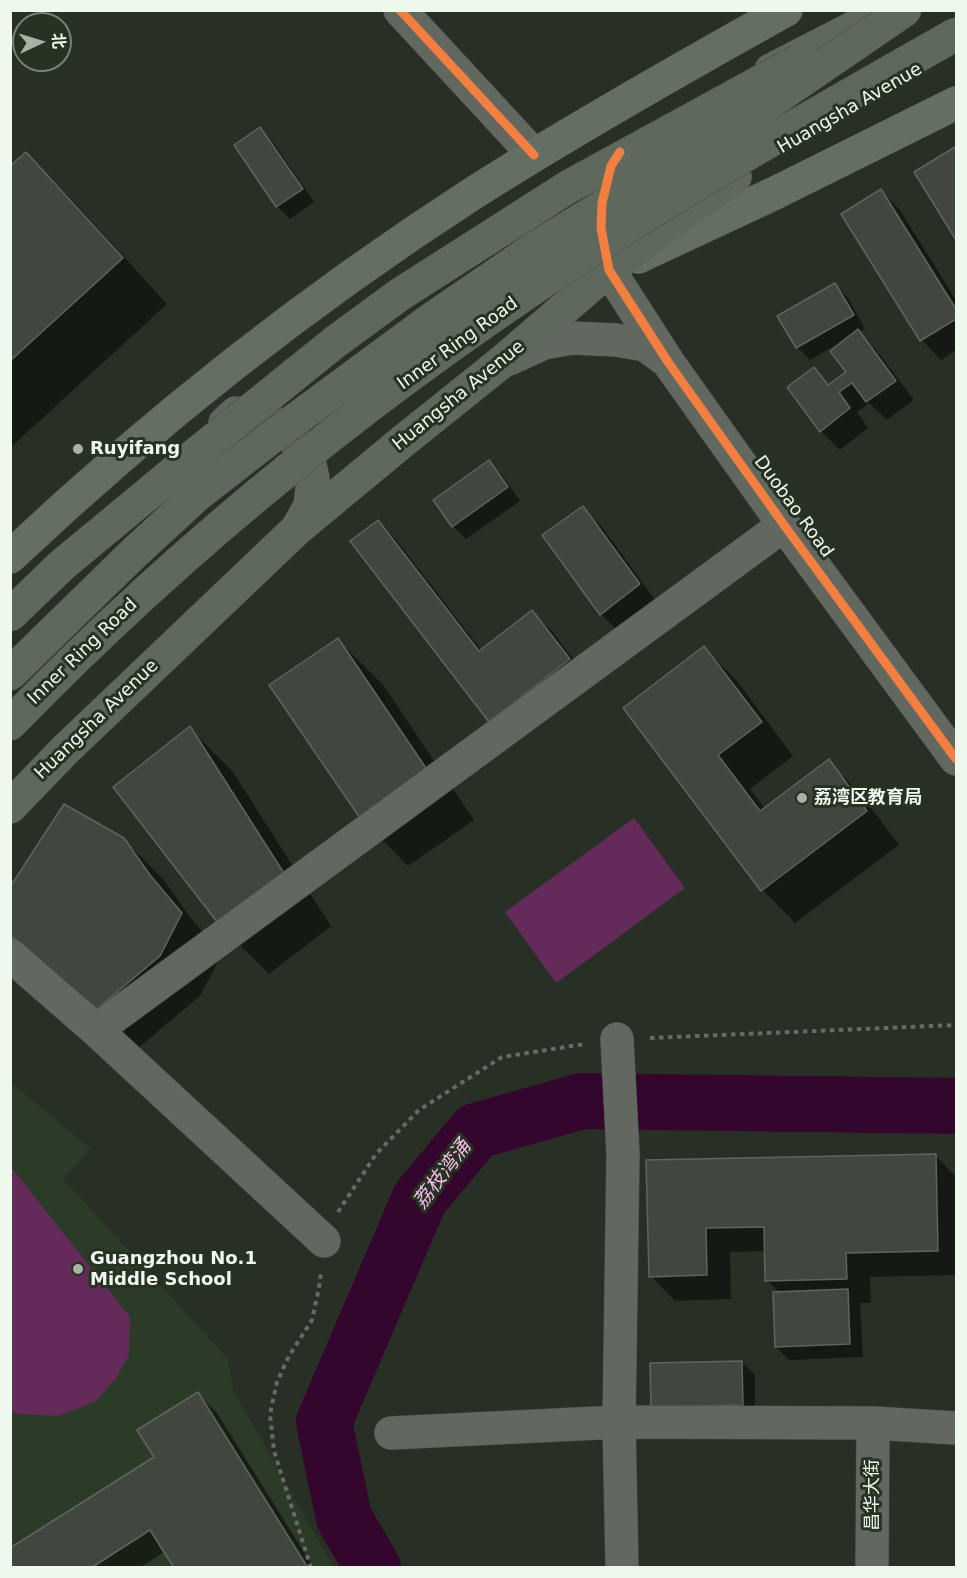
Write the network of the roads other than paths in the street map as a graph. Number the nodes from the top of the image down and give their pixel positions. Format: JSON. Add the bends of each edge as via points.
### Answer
{"nodes":[{"id":1,"x":400,"y":10,"type":"edge"},
{"id":2,"x":786,"y":10,"type":"edge"},
{"id":3,"x":886,"y":10,"type":"edge"},
{"id":4,"x":891,"y":10,"type":"edge"},
{"id":5,"x":905,"y":10,"type":"edge"},
{"id":6,"x":957,"y":34,"type":"edge"},
{"id":7,"x":957,"y":48,"type":"edge"},
{"id":8,"x":957,"y":103,"type":"edge"},
{"id":9,"x":620,"y":152,"type":"junction"},
{"id":10,"x":534,"y":155,"type":"junction"},
{"id":11,"x":609,"y":270,"type":"junction"},
{"id":12,"x":503,"y":362,"type":"junction"},
{"id":13,"x":668,"y":362,"type":"junction"},
{"id":14,"x":211,"y":383,"type":"junction"},
{"id":15,"x":236,"y":413,"type":"junction"},
{"id":16,"x":784,"y":525,"type":"junction"},
{"id":17,"x":297,"y":529,"type":"junction"},
{"id":18,"x":10,"y":557,"type":"edge"},
{"id":19,"x":10,"y":608,"type":"edge"},
{"id":20,"x":10,"y":615,"type":"edge"},
{"id":21,"x":10,"y":674,"type":"edge"},
{"id":22,"x":10,"y":724,"type":"edge"},
{"id":23,"x":957,"y":759,"type":"edge"},
{"id":24,"x":10,"y":807,"type":"edge"},
{"id":25,"x":10,"y":955,"type":"edge"},
{"id":26,"x":96,"y":1030,"type":"junction"},
{"id":27,"x":618,"y":1050,"type":"road end"},
{"id":28,"x":324,"y":1241,"type":"road end"},
{"id":29,"x":619,"y":1422,"type":"junction"},
{"id":30,"x":873,"y":1423,"type":"junction"},
{"id":31,"x":957,"y":1428,"type":"edge"},
{"id":32,"x":391,"y":1433,"type":"dead end"},
{"id":33,"x":622,"y":1568,"type":"edge"},
{"id":34,"x":872,"y":1568,"type":"edge"}],
"edges":[{"from":1,"to":10,"type":"street"},
{"from":2,"to":10,"type":"main road"},
{"from":3,"to":9,"type":"highway"},
{"from":4,"to":20,"type":"highway","bridge":true,"via":[[568,187],[399,295],[196,453],[62,565]]},
{"from":5,"to":21,"type":"highway","bridge":true,"via":[[753,114],[535,248],[306,411],[197,495]]},
{"from":6,"to":22,"type":"highway","name":"Inner Ring Road","bridge":true,"via":[[679,195],[456,343],[326,441],[145,592]]},
{"from":7,"to":11,"type":"highway","name":"Huangsha Avenue","via":[[790,142],[717,189]]},
{"from":8,"to":11,"type":"main road","via":[[776,194]]},
{"from":9,"to":11,"type":"street","via":[[611,166],[602,203],[602,234]]},
{"from":9,"to":15,"type":"main road","via":[[385,300]]},
{"from":10,"to":14,"type":"main road","via":[[384,253]]},
{"from":11,"to":12,"type":"highway","name":"Huangsha Avenue"},
{"from":11,"to":13,"type":"street","name":"Duobao Road"},
{"from":12,"to":13,"type":"street","via":[[544,343],[572,338],[645,345]]},
{"from":12,"to":17,"type":"highway","name":"Huangsha Avenue"},
{"from":13,"to":16,"type":"street","name":"Duobao Road"},
{"from":14,"to":15,"type":"street"},
{"from":14,"to":18,"type":"main road"},
{"from":15,"to":17,"type":"highway","via":[[264,417],[278,425],[309,460],[313,478],[310,506]]},
{"from":15,"to":19,"type":"highway"},
{"from":16,"to":23,"type":"street","name":"Duobao Road"},
{"from":16,"to":26,"type":"street"},
{"from":17,"to":24,"type":"highway","name":"Huangsha Avenue"},
{"from":25,"to":26,"type":"street"},
{"from":26,"to":28,"type":"street"},
{"from":27,"to":29,"type":"street","via":[[623,1154]]},
{"from":29,"to":30,"type":"street"},
{"from":29,"to":32,"type":"street"},
{"from":29,"to":33,"type":"street"},
{"from":30,"to":31,"type":"street"},
{"from":30,"to":34,"type":"street","name":"昌华大街"}]}
